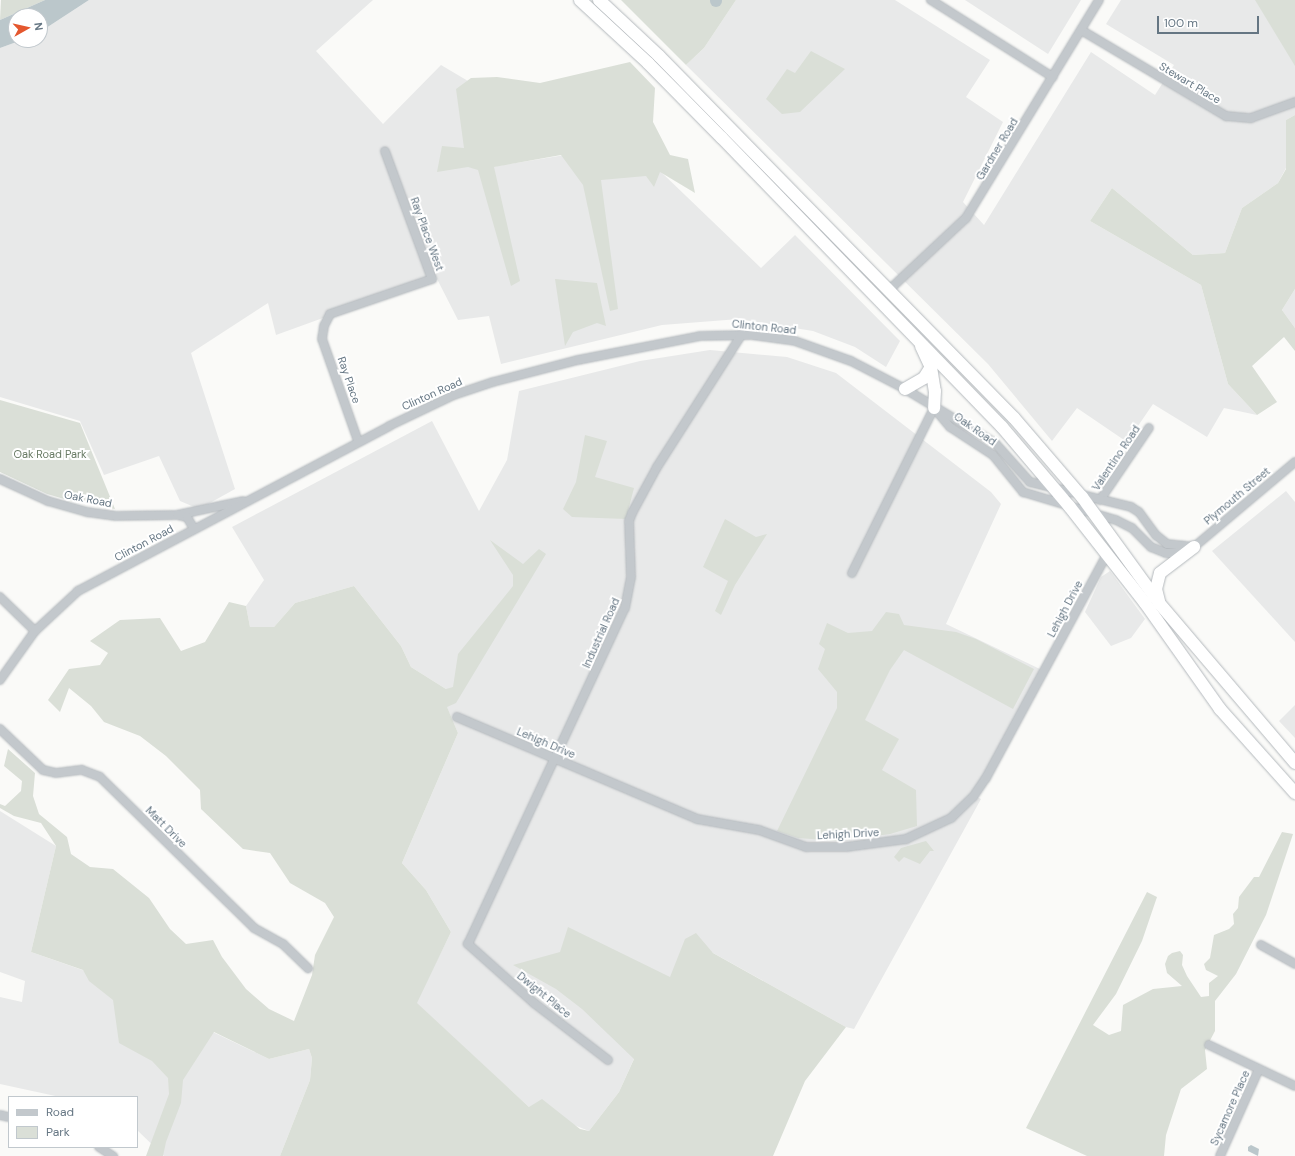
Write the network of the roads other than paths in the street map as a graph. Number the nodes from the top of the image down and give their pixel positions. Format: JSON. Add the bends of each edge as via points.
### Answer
{"nodes":[{"id":1,"x":580,"y":0,"type":"edge"},
{"id":2,"x":599,"y":0,"type":"edge"},
{"id":3,"x":931,"y":0,"type":"edge"},
{"id":4,"x":1099,"y":0,"type":"edge"},
{"id":5,"x":1082,"y":30,"type":"junction"},
{"id":6,"x":1053,"y":77,"type":"junction"},
{"id":7,"x":1295,"y":102,"type":"edge"},
{"id":8,"x":385,"y":151,"type":"dead end"},
{"id":9,"x":889,"y":290,"type":"junction"},
{"id":10,"x":899,"y":318,"type":"junction"},
{"id":11,"x":324,"y":326,"type":"joint"},
{"id":12,"x":742,"y":334,"type":"junction"},
{"id":13,"x":931,"y":368,"type":"junction"},
{"id":14,"x":905,"y":389,"type":"junction"},
{"id":15,"x":934,"y":408,"type":"junction"},
{"id":16,"x":1150,"y":428,"type":"dead end"},
{"id":17,"x":358,"y":441,"type":"junction"},
{"id":18,"x":1295,"y":462,"type":"edge"},
{"id":19,"x":0,"y":479,"type":"edge"},
{"id":20,"x":1054,"y":489,"type":"junction"},
{"id":21,"x":1082,"y":497,"type":"junction"},
{"id":22,"x":248,"y":500,"type":"junction"},
{"id":23,"x":1100,"y":500,"type":"junction"},
{"id":24,"x":1069,"y":506,"type":"junction"},
{"id":25,"x":1092,"y":513,"type":"junction"},
{"id":26,"x":177,"y":515,"type":"junction"},
{"id":27,"x":194,"y":529,"type":"junction"},
{"id":28,"x":1194,"y":547,"type":"junction"},
{"id":29,"x":1107,"y":554,"type":"junction"},
{"id":30,"x":852,"y":573,"type":"dead end"},
{"id":31,"x":0,"y":597,"type":"edge"},
{"id":32,"x":1159,"y":603,"type":"junction"},
{"id":33,"x":35,"y":631,"type":"junction"},
{"id":34,"x":0,"y":680,"type":"edge"},
{"id":35,"x":457,"y":717,"type":"dead end"},
{"id":36,"x":0,"y":729,"type":"edge"},
{"id":37,"x":555,"y":758,"type":"junction"},
{"id":38,"x":1295,"y":763,"type":"edge"},
{"id":39,"x":1295,"y":793,"type":"edge"},
{"id":40,"x":468,"y":944,"type":"joint"},
{"id":41,"x":1261,"y":945,"type":"dead end"},
{"id":42,"x":1295,"y":964,"type":"edge"},
{"id":43,"x":308,"y":968,"type":"dead end"},
{"id":44,"x":1209,"y":1045,"type":"dead end"},
{"id":45,"x":608,"y":1060,"type":"dead end"},
{"id":46,"x":1259,"y":1069,"type":"junction"},
{"id":47,"x":1295,"y":1086,"type":"edge"},
{"id":48,"x":101,"y":1148,"type":"edge"},
{"id":49,"x":113,"y":1156,"type":"edge"},
{"id":50,"x":1220,"y":1156,"type":"edge"}],
"edges":[{"from":1,"to":10,"type":"highway","via":[[648,63]]},
{"from":2,"to":9,"type":"highway","via":[[659,56]]},
{"from":3,"to":6,"type":"street"},
{"from":4,"to":5,"type":"street","name":"Gardner Road"},
{"from":5,"to":6,"type":"street","name":"Gardner Road"},
{"from":5,"to":7,"type":"street","name":"Stewart Place","via":[[1226,116],[1254,118]]},
{"from":6,"to":9,"type":"street","name":"Gardner Road","via":[[966,218]]},
{"from":8,"to":11,"type":"street","name":"Ray Place West","via":[[432,279],[330,314]]},
{"from":9,"to":21,"type":"highway","via":[[1014,418]]},
{"from":10,"to":13,"type":"highway","via":[[922,347]]},
{"from":10,"to":20,"type":"highway","via":[[1002,427]]},
{"from":11,"to":17,"type":"street","name":"Ray Place","via":[[322,339]]},
{"from":12,"to":14,"type":"street","name":"Clinton Road","via":[[810,344],[851,361]]},
{"from":12,"to":17,"type":"street","name":"Clinton Road","via":[[663,341],[493,382],[454,395]]},
{"from":12,"to":37,"type":"street","name":"Industrial Road","via":[[657,467],[632,514],[629,597]]},
{"from":13,"to":14,"type":"highway","via":[[924,378]]},
{"from":13,"to":15,"type":"highway","via":[[935,391]]},
{"from":14,"to":15,"type":"street","name":"Clinton Road"},
{"from":15,"to":20,"type":"street","name":"Oak Road","via":[[995,443],[1030,482]]},
{"from":15,"to":24,"type":"street","name":"Oak Road","via":[[950,427],[993,455],[1023,492]]},
{"from":15,"to":30,"type":"street"},
{"from":16,"to":23,"type":"street","name":"Valentino Road"},
{"from":17,"to":22,"type":"street","name":"Clinton Road"},
{"from":18,"to":28,"type":"street","name":"Plymouth Street"},
{"from":19,"to":26,"type":"street","name":"Oak Road","via":[[48,501],[87,512],[132,517]]},
{"from":20,"to":21,"type":"street","name":"Oak Road"},
{"from":20,"to":24,"type":"highway"},
{"from":21,"to":23,"type":"street"},
{"from":21,"to":25,"type":"highway"},
{"from":22,"to":26,"type":"street","name":"Oak Road"},
{"from":22,"to":27,"type":"street","name":"Clinton Road"},
{"from":23,"to":28,"type":"street","via":[[1139,512],[1156,535],[1167,544]]},
{"from":24,"to":25,"type":"street","name":"Oak Road"},
{"from":24,"to":29,"type":"highway"},
{"from":25,"to":28,"type":"street","name":"Plymouth Street","via":[[1125,523],[1158,551],[1178,552]]},
{"from":25,"to":32,"type":"highway"},
{"from":26,"to":27,"type":"street","via":[[187,517]]},
{"from":27,"to":33,"type":"street","name":"Clinton Road","via":[[78,592]]},
{"from":28,"to":32,"type":"highway","via":[[1160,573],[1156,589]]},
{"from":29,"to":37,"type":"street","name":"Lehigh Drive","via":[[986,778],[973,797],[951,818],[906,839],[846,847],[806,847],[759,830],[697,819]]},
{"from":29,"to":39,"type":"highway","via":[[1220,709]]},
{"from":31,"to":33,"type":"street"},
{"from":32,"to":38,"type":"highway"},
{"from":33,"to":34,"type":"street","name":"Clinton Road"},
{"from":35,"to":37,"type":"street","name":"Lehigh Drive"},
{"from":36,"to":43,"type":"street","name":"Matt Drive","via":[[43,770],[56,773],[82,770],[100,776],[254,928],[284,944]]},
{"from":37,"to":40,"type":"street","name":"Industrial Road"},
{"from":40,"to":45,"type":"street","name":"Dwight Place","via":[[534,1003]]},
{"from":41,"to":42,"type":"street"},
{"from":44,"to":46,"type":"street"},
{"from":46,"to":47,"type":"street"},
{"from":46,"to":50,"type":"street","name":"Sycamore Place"},
{"from":48,"to":49,"type":"street"}]}
